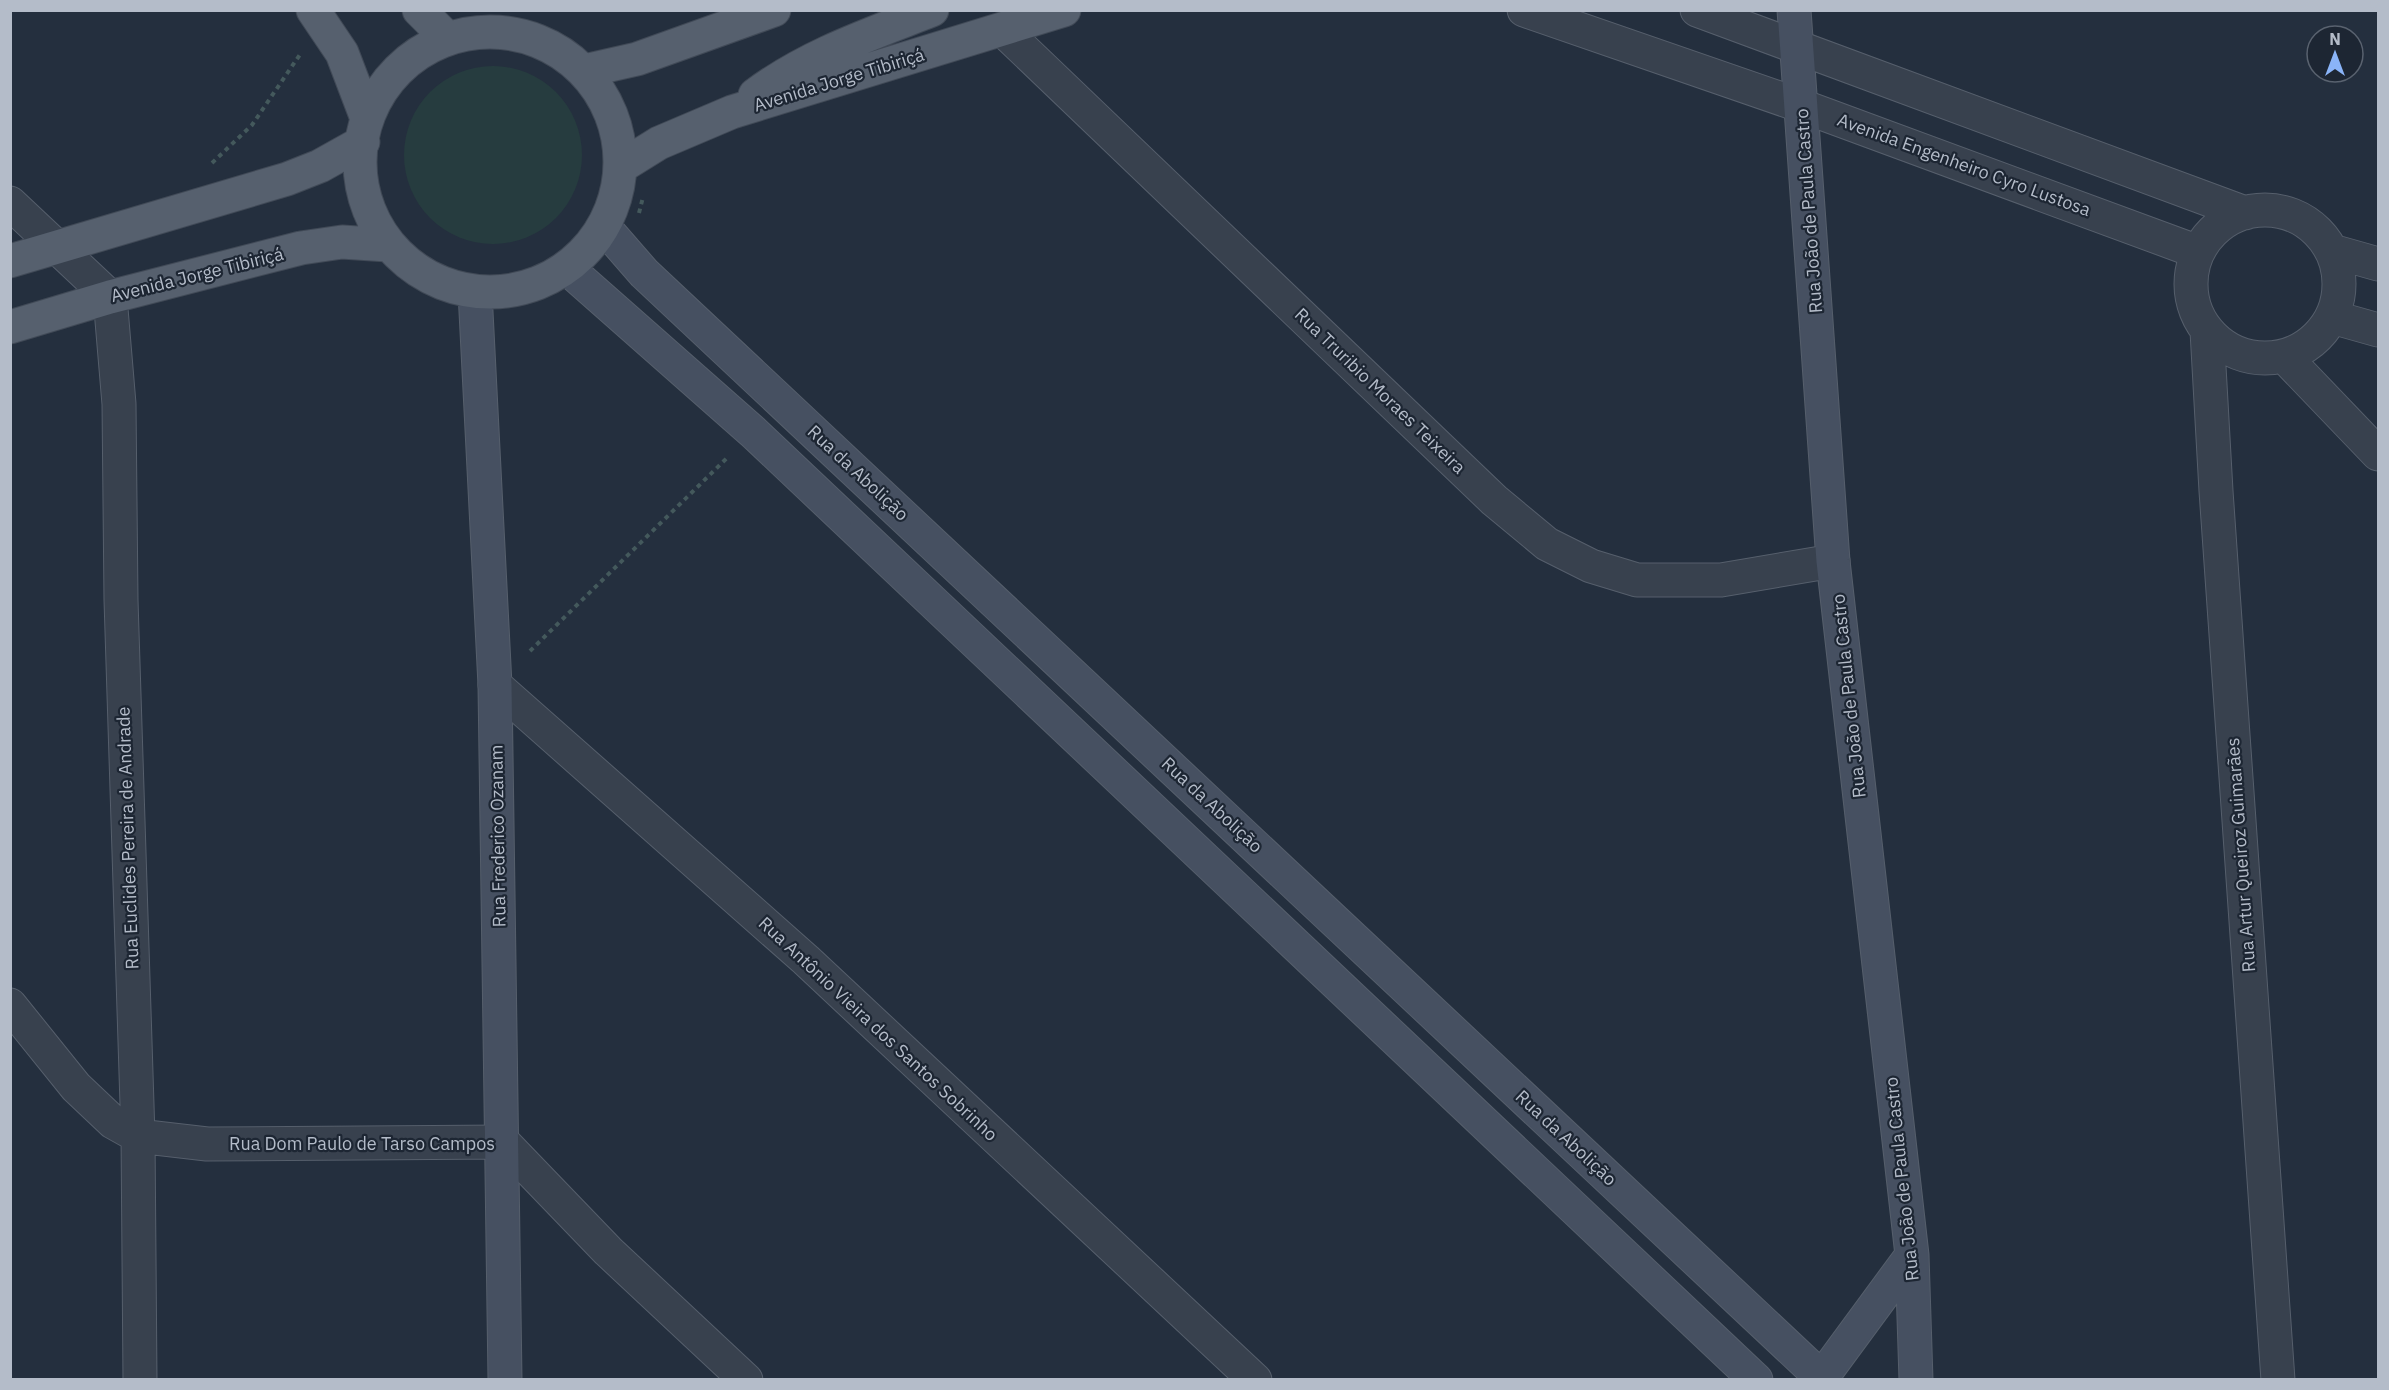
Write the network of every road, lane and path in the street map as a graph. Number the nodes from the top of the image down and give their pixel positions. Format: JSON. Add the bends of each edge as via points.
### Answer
{"nodes":[{"id":1,"x":419,"y":10,"type":"edge"},
{"id":2,"x":774,"y":10,"type":"edge"},
{"id":3,"x":932,"y":10,"type":"edge"},
{"id":4,"x":1064,"y":10,"type":"edge"},
{"id":5,"x":1524,"y":10,"type":"edge"},
{"id":6,"x":1697,"y":10,"type":"edge"},
{"id":7,"x":1794,"y":10,"type":"edge"},
{"id":8,"x":318,"y":17,"type":"edge"},
{"id":9,"x":1003,"y":30,"type":"junction"},
{"id":10,"x":448,"y":39,"type":"junction"},
{"id":11,"x":1798,"y":47,"type":"junction"},
{"id":12,"x":584,"y":71,"type":"junction"},
{"id":13,"x":1802,"y":106,"type":"junction"},
{"id":14,"x":732,"y":112,"type":"junction"},
{"id":15,"x":364,"y":129,"type":"junction"},
{"id":16,"x":622,"y":166,"type":"junction"},
{"id":17,"x":209,"y":168,"type":"dead end"},
{"id":18,"x":646,"y":190,"type":"dead end"},
{"id":19,"x":10,"y":203,"type":"edge"},
{"id":20,"x":2245,"y":213,"type":"junction"},
{"id":21,"x":638,"y":218,"type":"dead end"},
{"id":22,"x":604,"y":227,"type":"junction"},
{"id":23,"x":388,"y":245,"type":"junction"},
{"id":24,"x":58,"y":246,"type":"junction"},
{"id":25,"x":2332,"y":250,"type":"junction"},
{"id":26,"x":2198,"y":252,"type":"junction"},
{"id":27,"x":10,"y":261,"type":"edge"},
{"id":28,"x":2379,"y":264,"type":"edge"},
{"id":29,"x":567,"y":268,"type":"junction"},
{"id":30,"x":475,"y":292,"type":"junction"},
{"id":31,"x":110,"y":297,"type":"junction"},
{"id":32,"x":2332,"y":317,"type":"junction"},
{"id":33,"x":10,"y":327,"type":"edge"},
{"id":34,"x":2379,"y":330,"type":"edge"},
{"id":35,"x":2207,"y":331,"type":"junction"},
{"id":36,"x":2284,"y":356,"type":"junction"},
{"id":37,"x":753,"y":432,"type":"junction"},
{"id":38,"x":2379,"y":454,"type":"edge"},
{"id":39,"x":1833,"y":561,"type":"junction"},
{"id":40,"x":495,"y":685,"type":"junction"},
{"id":41,"x":10,"y":1005,"type":"edge"},
{"id":42,"x":138,"y":1136,"type":"junction"},
{"id":43,"x":503,"y":1142,"type":"junction"},
{"id":44,"x":1912,"y":1255,"type":"junction"},
{"id":45,"x":1822,"y":1379,"type":"edge"},
{"id":46,"x":140,"y":1380,"type":"edge"},
{"id":47,"x":505,"y":1380,"type":"edge"},
{"id":48,"x":746,"y":1380,"type":"edge"},
{"id":49,"x":1255,"y":1380,"type":"edge"},
{"id":50,"x":1756,"y":1380,"type":"edge"},
{"id":51,"x":1916,"y":1380,"type":"edge"},
{"id":52,"x":2278,"y":1380,"type":"edge"}],
"edges":[{"from":1,"to":10,"type":"main road"},
{"from":2,"to":12,"type":"main road","via":[[637,59]]},
{"from":3,"to":14,"type":"main road","via":[[812,58]]},
{"from":4,"to":9,"type":"main road","name":"Avenida Jorge Tibiriçá"},
{"from":5,"to":13,"type":"street","name":"Avenida Engenheiro Cyro Lustosa"},
{"from":6,"to":11,"type":"street"},
{"from":7,"to":11,"type":"main road","name":"Rua João de Paula Castro"},
{"from":8,"to":15,"type":"main road","via":[[342,53]]},
{"from":8,"to":17,"type":"path","via":[[298,56],[252,125]]},
{"from":9,"to":14,"type":"main road","name":"Avenida Jorge Tibiriçá"},
{"from":9,"to":39,"type":"street","name":"Rua Truribio Moraes Teixeira","via":[[1494,500],[1547,543],[1591,566],[1637,580],[1721,580]]},
{"from":10,"to":12,"type":"main road","via":[[476,33],[516,34],[553,48]]},
{"from":10,"to":15,"type":"main road","via":[[404,63],[379,93]]},
{"from":11,"to":13,"type":"main road","name":"Rua João de Paula Castro"},
{"from":11,"to":20,"type":"street"},
{"from":12,"to":16,"type":"main road","via":[[606,99],[618,131]]},
{"from":13,"to":26,"type":"street","name":"Avenida Engenheiro Cyro Lustosa"},
{"from":13,"to":39,"type":"main road","name":"Rua João de Paula Castro"},
{"from":14,"to":16,"type":"main road","name":"Avenida Jorge Tibiriçá","via":[[659,143]]},
{"from":15,"to":23,"type":"main road","via":[[359,169],[367,209]]},
{"from":15,"to":24,"type":"main road","via":[[320,166],[287,179]]},
{"from":16,"to":22,"type":"main road","via":[[617,199]]},
{"from":18,"to":21,"type":"path"},
{"from":19,"to":24,"type":"street"},
{"from":20,"to":25,"type":"street","via":[[2288,214],[2322,237]]},
{"from":20,"to":26,"type":"street","via":[[2226,221]]},
{"from":22,"to":29,"type":"main road"},
{"from":22,"to":45,"type":"main road","name":"Rua da Abolição","via":[[644,273]]},
{"from":23,"to":30,"type":"main road","via":[[417,271]]},
{"from":23,"to":31,"type":"main road","name":"Avenida Jorge Tibiriçá","via":[[342,242],[301,248]]},
{"from":24,"to":27,"type":"main road"},
{"from":24,"to":31,"type":"street"},
{"from":25,"to":28,"type":"street"},
{"from":25,"to":32,"type":"street","via":[[2338,297]]},
{"from":26,"to":35,"type":"street","via":[[2191,293],[2196,314]]},
{"from":29,"to":30,"type":"main road","via":[[526,289]]},
{"from":29,"to":37,"type":"main road"},
{"from":30,"to":40,"type":"main road","name":"Rua Frederico Ozanam"},
{"from":31,"to":33,"type":"main road","name":"Avenida Jorge Tibiriçá"},
{"from":31,"to":42,"type":"street","name":"Rua Euclides Pereira de Andrade","via":[[118,404]]},
{"from":32,"to":34,"type":"street"},
{"from":32,"to":36,"type":"street","via":[[2303,347]]},
{"from":35,"to":36,"type":"street","via":[[2242,355],[2263,359]]},
{"from":35,"to":52,"type":"street","name":"Rua Artur Queiroz Guimarães"},
{"from":36,"to":38,"type":"street"},
{"from":37,"to":40,"type":"path"},
{"from":37,"to":50,"type":"main road"},
{"from":39,"to":44,"type":"main road","name":"Rua João de Paula Castro"},
{"from":40,"to":43,"type":"main road","name":"Rua Frederico Ozanam"},
{"from":40,"to":49,"type":"street","name":"Rua Antônio Vieira dos Santos Sobrinho","via":[[806,960]]},
{"from":41,"to":42,"type":"street","name":"Rua Dom Paulo de Tarso Campos","via":[[76,1087],[113,1122]]},
{"from":42,"to":43,"type":"street","name":"Rua Dom Paulo de Tarso Campos","via":[[207,1144]]},
{"from":42,"to":46,"type":"street","name":"Rua Euclides Pereira de Andrade"},
{"from":43,"to":47,"type":"main road","name":"Rua Frederico Ozanam"},
{"from":43,"to":48,"type":"street","name":"Rua Dom Paulo de Tarso Campos","via":[[608,1251]]},
{"from":44,"to":45,"type":"main road"},
{"from":44,"to":51,"type":"main road","name":"Rua João de Paula Castro"}]}
